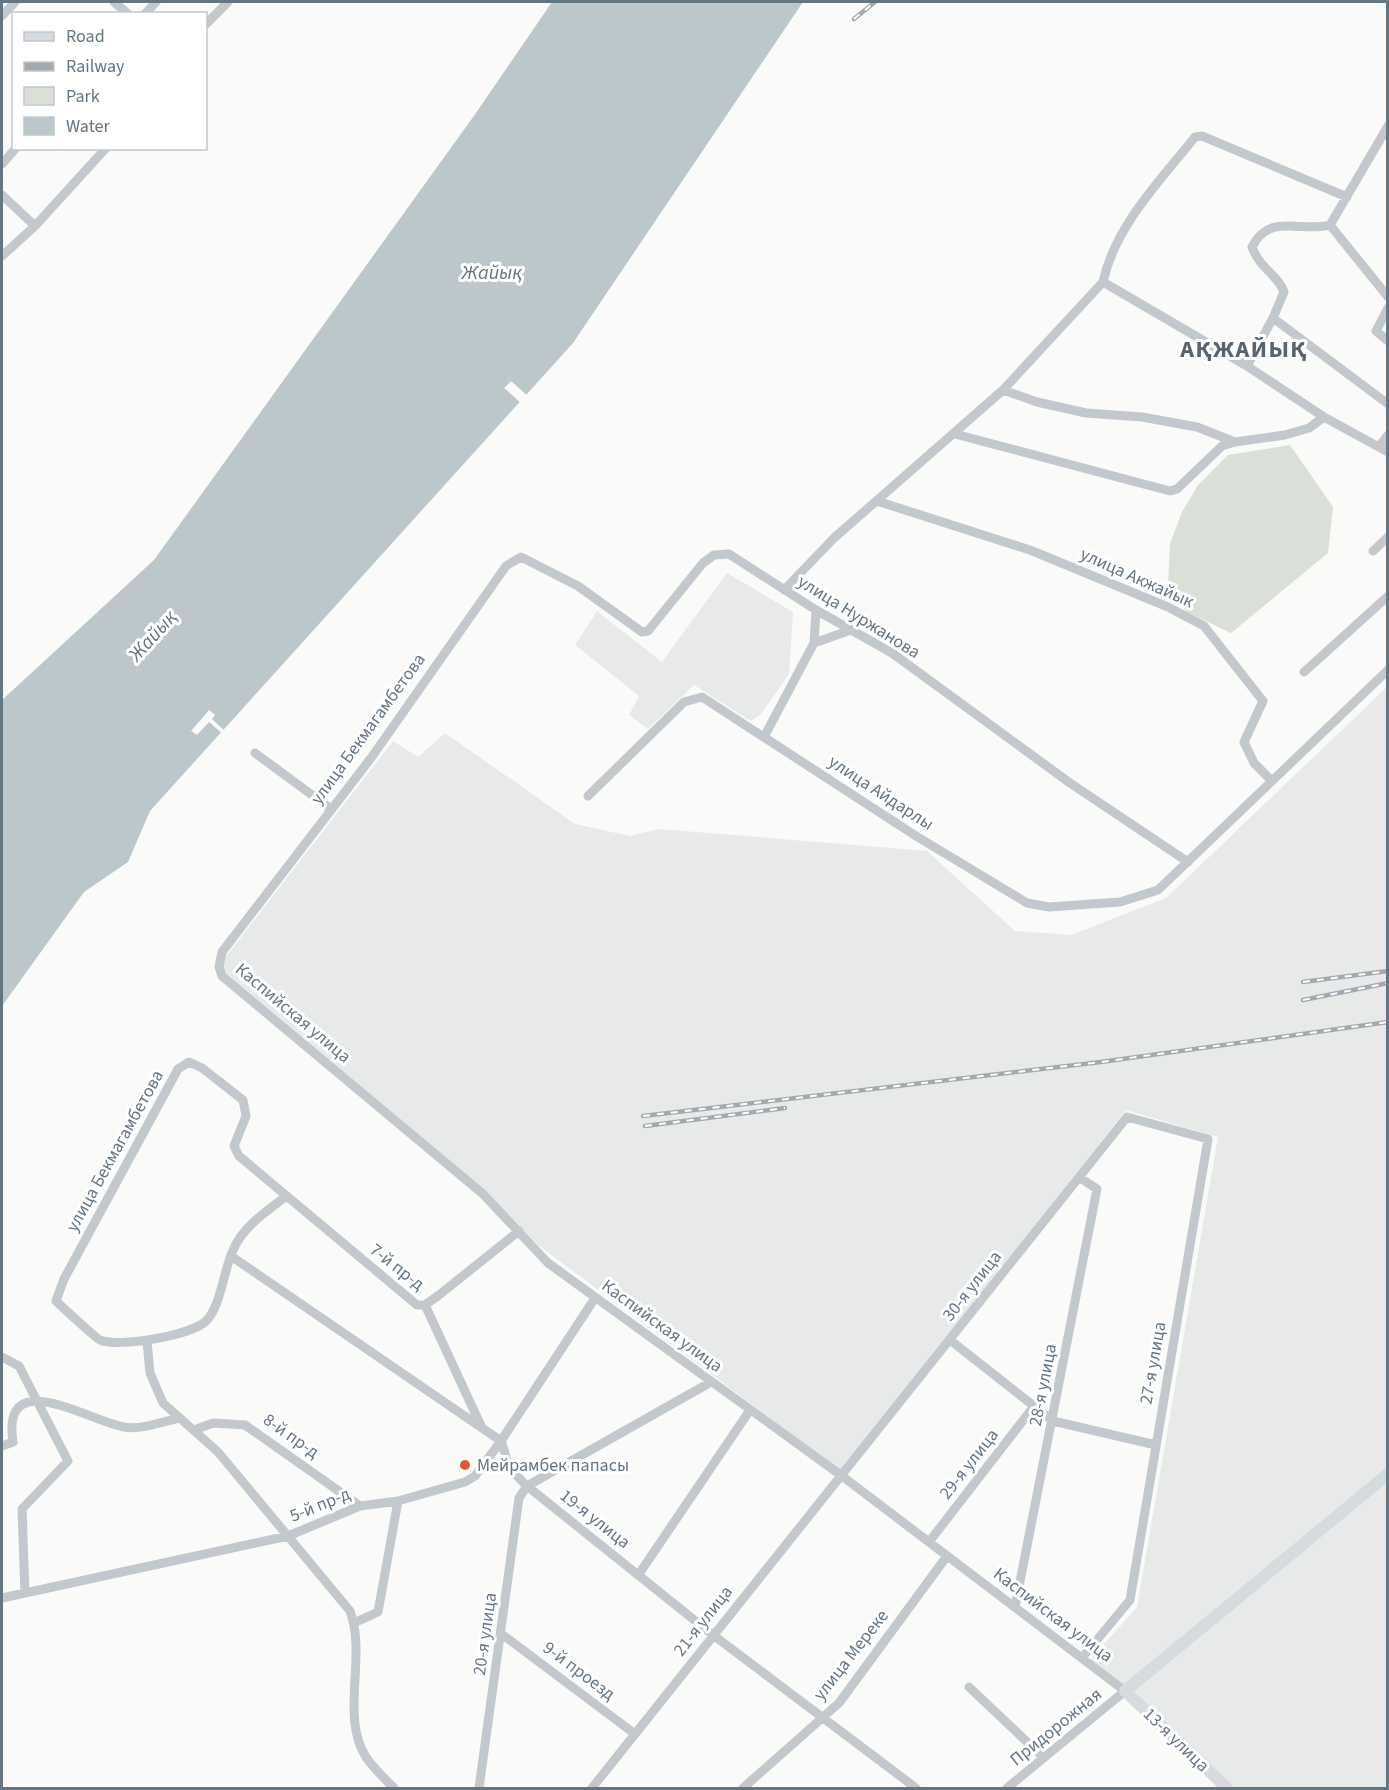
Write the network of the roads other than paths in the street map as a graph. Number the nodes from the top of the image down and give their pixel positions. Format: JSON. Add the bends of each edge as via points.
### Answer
{"nodes":[{"id":1,"x":15,"y":2,"type":"edge"},
{"id":2,"x":114,"y":2,"type":"edge"},
{"id":3,"x":228,"y":2,"type":"edge"},
{"id":4,"x":126,"y":12,"type":"edge"},
{"id":5,"x":2,"y":16,"type":"edge"},
{"id":6,"x":207,"y":23,"type":"edge"},
{"id":7,"x":1388,"y":126,"type":"edge"},
{"id":8,"x":14,"y":150,"type":"edge"},
{"id":9,"x":104,"y":150,"type":"edge"},
{"id":10,"x":2,"y":164,"type":"edge"},
{"id":11,"x":2,"y":195,"type":"edge"},
{"id":12,"x":1347,"y":197,"type":"junction"},
{"id":13,"x":1330,"y":225,"type":"junction"},
{"id":14,"x":35,"y":226,"type":"junction"},
{"id":15,"x":2,"y":256,"type":"edge"},
{"id":16,"x":1103,"y":282,"type":"junction"},
{"id":17,"x":1388,"y":297,"type":"edge"},
{"id":18,"x":1388,"y":308,"type":"edge"},
{"id":19,"x":1273,"y":318,"type":"junction"},
{"id":20,"x":1388,"y":341,"type":"edge"},
{"id":21,"x":1248,"y":366,"type":"junction"},
{"id":22,"x":1003,"y":390,"type":"junction"},
{"id":23,"x":1388,"y":404,"type":"edge"},
{"id":24,"x":1324,"y":417,"type":"junction"},
{"id":25,"x":955,"y":434,"type":"junction"},
{"id":26,"x":1388,"y":435,"type":"edge"},
{"id":27,"x":1235,"y":442,"type":"junction"},
{"id":28,"x":1383,"y":450,"type":"edge"},
{"id":29,"x":877,"y":501,"type":"junction"},
{"id":30,"x":1388,"y":537,"type":"edge"},
{"id":31,"x":1373,"y":551,"type":"dead end"},
{"id":32,"x":521,"y":557,"type":"joint"},
{"id":33,"x":784,"y":590,"type":"junction"},
{"id":34,"x":1388,"y":596,"type":"edge"},
{"id":35,"x":816,"y":610,"type":"junction"},
{"id":36,"x":851,"y":630,"type":"junction"},
{"id":37,"x":814,"y":643,"type":"junction"},
{"id":38,"x":1388,"y":670,"type":"edge"},
{"id":39,"x":1304,"y":672,"type":"dead end"},
{"id":40,"x":764,"y":737,"type":"junction"},
{"id":41,"x":255,"y":753,"type":"dead end"},
{"id":42,"x":1272,"y":781,"type":"junction"},
{"id":43,"x":588,"y":796,"type":"dead end"},
{"id":44,"x":331,"y":809,"type":"junction"},
{"id":45,"x":1188,"y":862,"type":"junction"},
{"id":46,"x":222,"y":952,"type":"joint"},
{"id":47,"x":1127,"y":1117,"type":"joint"},
{"id":48,"x":1079,"y":1177,"type":"junction"},
{"id":49,"x":285,"y":1197,"type":"junction"},
{"id":50,"x":519,"y":1231,"type":"junction"},
{"id":51,"x":231,"y":1256,"type":"junction"},
{"id":52,"x":595,"y":1298,"type":"junction"},
{"id":53,"x":425,"y":1305,"type":"junction"},
{"id":54,"x":950,"y":1340,"type":"junction"},
{"id":55,"x":147,"y":1341,"type":"junction"},
{"id":56,"x":2,"y":1358,"type":"edge"},
{"id":57,"x":711,"y":1382,"type":"junction"},
{"id":58,"x":37,"y":1403,"type":"junction"},
{"id":59,"x":1035,"y":1405,"type":"junction"},
{"id":60,"x":750,"y":1410,"type":"junction"},
{"id":61,"x":179,"y":1418,"type":"junction"},
{"id":62,"x":1053,"y":1421,"type":"junction"},
{"id":63,"x":482,"y":1429,"type":"junction"},
{"id":64,"x":194,"y":1430,"type":"junction"},
{"id":65,"x":501,"y":1441,"type":"junction"},
{"id":66,"x":1156,"y":1445,"type":"junction"},
{"id":67,"x":2,"y":1446,"type":"edge"},
{"id":68,"x":1388,"y":1474,"type":"edge"},
{"id":69,"x":842,"y":1476,"type":"junction"},
{"id":70,"x":527,"y":1486,"type":"junction"},
{"id":71,"x":398,"y":1501,"type":"junction"},
{"id":72,"x":360,"y":1506,"type":"junction"},
{"id":73,"x":288,"y":1536,"type":"junction"},
{"id":74,"x":929,"y":1542,"type":"junction"},
{"id":75,"x":947,"y":1556,"type":"junction"},
{"id":76,"x":639,"y":1574,"type":"junction"},
{"id":77,"x":25,"y":1593,"type":"junction"},
{"id":78,"x":2,"y":1598,"type":"edge"},
{"id":79,"x":1015,"y":1608,"type":"junction"},
{"id":80,"x":354,"y":1623,"type":"junction"},
{"id":81,"x":502,"y":1635,"type":"junction"},
{"id":82,"x":713,"y":1635,"type":"junction"},
{"id":83,"x":1082,"y":1658,"type":"junction"},
{"id":84,"x":969,"y":1687,"type":"dead end"},
{"id":85,"x":1125,"y":1691,"type":"junction"},
{"id":86,"x":823,"y":1717,"type":"junction"},
{"id":87,"x":635,"y":1734,"type":"junction"},
{"id":88,"x":1044,"y":1758,"type":"junction"},
{"id":89,"x":394,"y":1788,"type":"edge"},
{"id":90,"x":479,"y":1788,"type":"edge"},
{"id":91,"x":592,"y":1788,"type":"edge"},
{"id":92,"x":743,"y":1788,"type":"edge"},
{"id":93,"x":916,"y":1788,"type":"edge"},
{"id":94,"x":1007,"y":1788,"type":"edge"},
{"id":95,"x":1227,"y":1788,"type":"edge"}],
"edges":[{"from":1,"to":5,"type":"street"},
{"from":2,"to":4,"type":"street"},
{"from":3,"to":6,"type":"street"},
{"from":7,"to":12,"type":"street"},
{"from":8,"to":10,"type":"street"},
{"from":9,"to":14,"type":"street"},
{"from":11,"to":14,"type":"street"},
{"from":12,"to":13,"type":"street"},
{"from":12,"to":16,"type":"street","via":[[1202,136],[1195,137],[1136,212],[1108,260]]},
{"from":13,"to":17,"type":"street"},
{"from":13,"to":19,"type":"street","via":[[1281,226],[1264,230],[1258,237],[1252,247],[1257,260],[1284,292]]},
{"from":14,"to":15,"type":"street"},
{"from":16,"to":21,"type":"street"},
{"from":16,"to":22,"type":"street"},
{"from":18,"to":20,"type":"street","via":[[1376,332]]},
{"from":19,"to":21,"type":"street"},
{"from":19,"to":23,"type":"street"},
{"from":21,"to":24,"type":"street"},
{"from":22,"to":25,"type":"street"},
{"from":22,"to":27,"type":"street","via":[[1086,413],[1142,417],[1197,427]]},
{"from":24,"to":27,"type":"street","via":[[1309,428],[1286,435]]},
{"from":24,"to":28,"type":"street"},
{"from":25,"to":27,"type":"street","via":[[1170,491],[1177,489],[1222,446]]},
{"from":25,"to":29,"type":"street"},
{"from":26,"to":28,"type":"street"},
{"from":29,"to":33,"type":"street"},
{"from":29,"to":42,"type":"street","name":"улица Акжайык","via":[[1030,550],[1204,626],[1263,701],[1244,742],[1254,763]]},
{"from":30,"to":31,"type":"street"},
{"from":32,"to":33,"type":"street","name":"улица Нуржанова","via":[[578,586],[642,632],[648,631],[703,563],[721,553],[729,554]]},
{"from":32,"to":44,"type":"street","name":"улица Бекмагамбетова","via":[[506,566]]},
{"from":33,"to":35,"type":"street","name":"улица Нуржанова"},
{"from":34,"to":39,"type":"street"},
{"from":35,"to":36,"type":"street","name":"улица Нуржанова"},
{"from":35,"to":37,"type":"street"},
{"from":36,"to":37,"type":"street"},
{"from":36,"to":45,"type":"street","name":"улица Нуржанова","via":[[892,653],[1070,783]]},
{"from":37,"to":40,"type":"street"},
{"from":38,"to":42,"type":"street","name":"улица Айдарлы"},
{"from":40,"to":43,"type":"street","name":"улица Айдарлы","via":[[702,698],[684,702]]},
{"from":40,"to":45,"type":"street","name":"улица Айдарлы","via":[[1027,903],[1049,907],[1120,902],[1158,891]]},
{"from":41,"to":44,"type":"street"},
{"from":42,"to":45,"type":"street","name":"улица Айдарлы"},
{"from":44,"to":46,"type":"street","name":"улица Бекмагамбетова"},
{"from":46,"to":50,"type":"street","name":"Каспийская улица","via":[[222,976],[483,1194]]},
{"from":47,"to":48,"type":"street","name":"30-я улица"},
{"from":47,"to":66,"type":"street","name":"27-я улица","via":[[1208,1139]]},
{"from":48,"to":54,"type":"street","name":"30-я улица"},
{"from":48,"to":62,"type":"street","name":"28-я улица","via":[[1097,1189]]},
{"from":49,"to":51,"type":"street","via":[[245,1230]]},
{"from":49,"to":53,"type":"street","name":"7-й пр-д","via":[[405,1297]]},
{"from":49,"to":55,"type":"street","name":"улица Бекмагамбетова","via":[[251,1169],[234,1146],[246,1116],[243,1100],[194,1063],[183,1064],[57,1295],[60,1305],[97,1339]]},
{"from":50,"to":52,"type":"street","name":"Каспийская улица","via":[[548,1263]]},
{"from":50,"to":53,"type":"street","name":"7-й пр-д"},
{"from":51,"to":55,"type":"street","via":[[208,1319]]},
{"from":51,"to":63,"type":"street"},
{"from":52,"to":57,"type":"street","name":"Каспийская улица"},
{"from":52,"to":65,"type":"street","name":"5-й пр-д"},
{"from":53,"to":63,"type":"street"},
{"from":54,"to":59,"type":"street"},
{"from":54,"to":69,"type":"street","name":"30-я улица"},
{"from":55,"to":61,"type":"street","via":[[155,1389]]},
{"from":56,"to":58,"type":"street","via":[[20,1366]]},
{"from":57,"to":60,"type":"street","name":"Каспийская улица"},
{"from":57,"to":70,"type":"street"},
{"from":58,"to":61,"type":"street","via":[[57,1402],[125,1427]]},
{"from":58,"to":67,"type":"street","via":[[21,1405],[14,1411],[10,1423],[13,1442]]},
{"from":58,"to":77,"type":"street","via":[[68,1461],[21,1509]]},
{"from":59,"to":62,"type":"street"},
{"from":59,"to":74,"type":"street","name":"29-я улица"},
{"from":60,"to":69,"type":"street","name":"Каспийская улица"},
{"from":60,"to":76,"type":"street"},
{"from":61,"to":64,"type":"street"},
{"from":62,"to":66,"type":"street"},
{"from":62,"to":79,"type":"street","name":"28-я улица"},
{"from":63,"to":65,"type":"street"},
{"from":64,"to":72,"type":"street","name":"8-й пр-д","via":[[213,1423],[244,1425]]},
{"from":64,"to":73,"type":"street","via":[[218,1452]]},
{"from":65,"to":70,"type":"street","name":"19-я улица","via":[[510,1469]]},
{"from":65,"to":71,"type":"street","name":"5-й пр-д","via":[[475,1476],[465,1482]]},
{"from":66,"to":83,"type":"street","name":"27-я улица","via":[[1130,1600]]},
{"from":68,"to":85,"type":"street"},
{"from":69,"to":74,"type":"street","name":"Каспийская улица"},
{"from":69,"to":82,"type":"street","name":"21-я улица"},
{"from":70,"to":76,"type":"street","name":"19-я улица"},
{"from":70,"to":81,"type":"street","name":"20-я улица","via":[[519,1498]]},
{"from":71,"to":72,"type":"street","name":"5-й пр-д"},
{"from":71,"to":80,"type":"street","via":[[378,1612]]},
{"from":72,"to":73,"type":"street","name":"5-й пр-д"},
{"from":73,"to":77,"type":"street","name":"5-й пр-д"},
{"from":73,"to":80,"type":"street","via":[[338,1594]]},
{"from":74,"to":75,"type":"street","name":"Каспийская улица"},
{"from":75,"to":79,"type":"street","name":"Каспийская улица"},
{"from":75,"to":86,"type":"street","name":"улица Мереке","via":[[846,1694]]},
{"from":76,"to":82,"type":"street","name":"19-я улица"},
{"from":77,"to":78,"type":"street","name":"5-й пр-д"},
{"from":79,"to":83,"type":"street","name":"Каспийская улица"},
{"from":80,"to":89,"type":"street","via":[[358,1736],[366,1757]]},
{"from":81,"to":87,"type":"street","name":"9-й проезд"},
{"from":81,"to":90,"type":"street","name":"20-я улица"},
{"from":82,"to":86,"type":"street","name":"19-я улица"},
{"from":82,"to":87,"type":"street","name":"21-я улица"},
{"from":83,"to":85,"type":"street","name":"Каспийская улица"},
{"from":84,"to":88,"type":"street"},
{"from":85,"to":88,"type":"street","name":"Придорожная"},
{"from":85,"to":95,"type":"street","name":"13-я улица"},
{"from":86,"to":92,"type":"street","name":"улица Мереке"},
{"from":86,"to":93,"type":"street","name":"19-я улица"},
{"from":87,"to":91,"type":"street","name":"21-я улица"},
{"from":88,"to":94,"type":"street","name":"Придорожная"}]}
